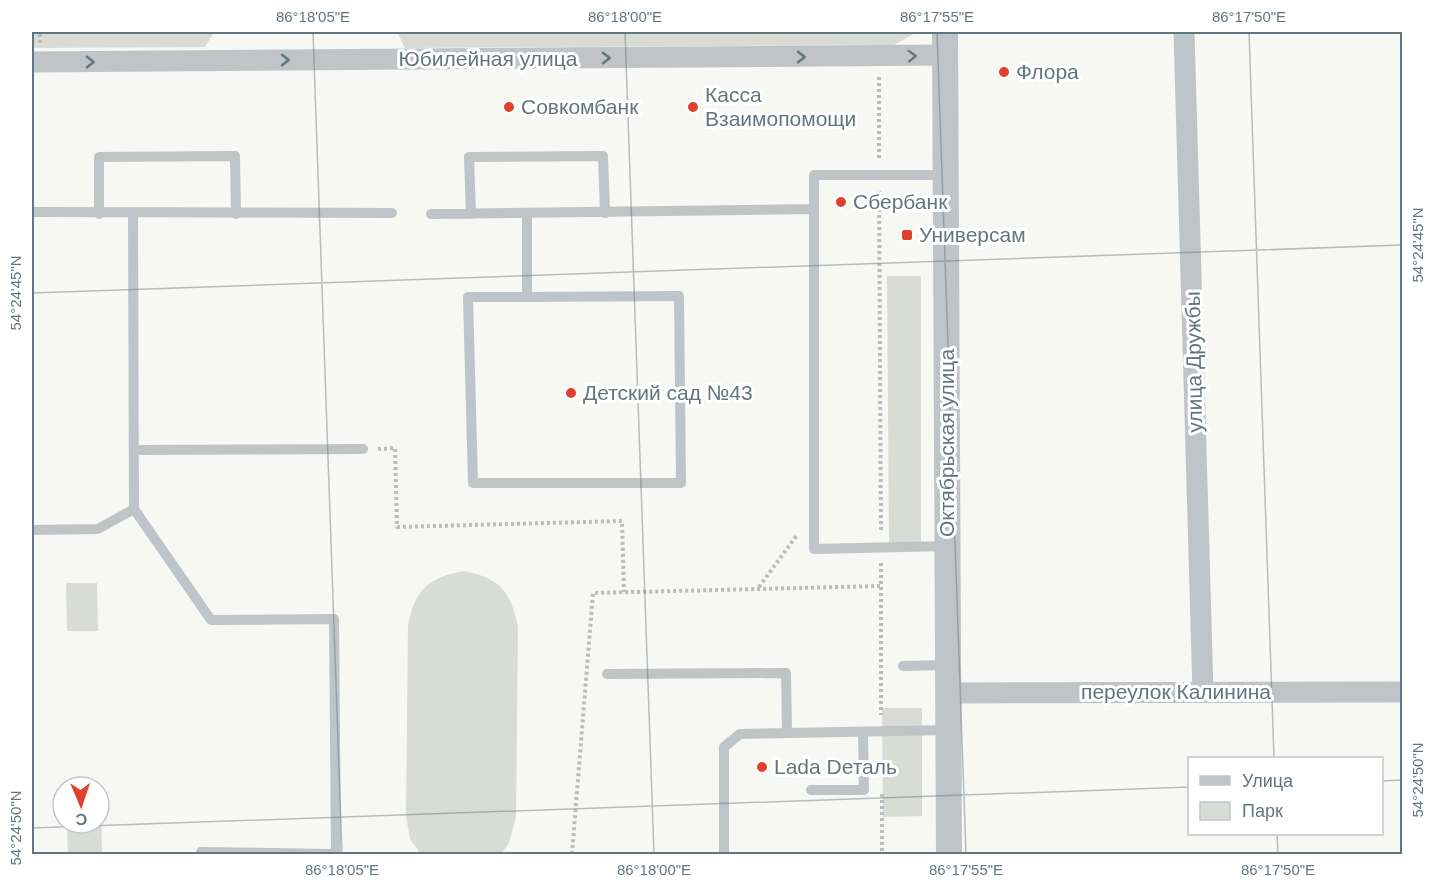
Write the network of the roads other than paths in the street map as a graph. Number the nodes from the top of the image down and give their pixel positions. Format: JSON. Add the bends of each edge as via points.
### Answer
{"nodes":[{"id":1,"x":1184,"y":32,"type":"edge"},
{"id":2,"x":945,"y":43,"type":"edge"},
{"id":3,"x":32,"y":62,"type":"edge"},
{"id":4,"x":945,"y":175,"type":"junction"},
{"id":5,"x":814,"y":209,"type":"junction"},
{"id":6,"x":32,"y":212,"type":"edge"},
{"id":7,"x":392,"y":213,"type":"dead end"},
{"id":8,"x":605,"y":213,"type":"junction"},
{"id":9,"x":99,"y":214,"type":"junction"},
{"id":10,"x":133,"y":214,"type":"junction"},
{"id":11,"x":236,"y":214,"type":"junction"},
{"id":12,"x":431,"y":214,"type":"dead end"},
{"id":13,"x":471,"y":214,"type":"junction"},
{"id":14,"x":526,"y":214,"type":"junction"},
{"id":15,"x":527,"y":297,"type":"junction"},
{"id":16,"x":363,"y":449,"type":"road end"},
{"id":17,"x":134,"y":450,"type":"junction"},
{"id":18,"x":134,"y":509,"type":"junction"},
{"id":19,"x":32,"y":530,"type":"edge"},
{"id":20,"x":948,"y":546,"type":"junction"},
{"id":21,"x":949,"y":665,"type":"junction"},
{"id":22,"x":903,"y":666,"type":"dead end"},
{"id":23,"x":608,"y":674,"type":"dead end"},
{"id":24,"x":1203,"y":692,"type":"junction"},
{"id":25,"x":1402,"y":692,"type":"edge"},
{"id":26,"x":949,"y":693,"type":"junction"},
{"id":27,"x":949,"y":730,"type":"junction"},
{"id":28,"x":863,"y":732,"type":"junction"},
{"id":29,"x":787,"y":733,"type":"junction"},
{"id":30,"x":811,"y":790,"type":"dead end"},
{"id":31,"x":201,"y":852,"type":"dead end"},
{"id":32,"x":334,"y":855,"type":"edge"},
{"id":33,"x":724,"y":855,"type":"edge"},
{"id":34,"x":949,"y":855,"type":"edge"}],
"edges":[{"from":1,"to":24,"type":"street","name":"улица Дружбы"},
{"from":3,"to":2,"type":"street","name":"Юбилейная улица","one_way":true,"via":[[879,57]]},
{"from":2,"to":4,"type":"street","name":"Октябрьская улица"},
{"from":4,"to":5,"type":"lane","via":[[814,175]]},
{"from":4,"to":20,"type":"street","name":"Октябрьская улица"},
{"from":5,"to":8,"type":"lane"},
{"from":5,"to":20,"type":"lane","via":[[814,549]]},
{"from":6,"to":9,"type":"lane"},
{"from":7,"to":11,"type":"lane"},
{"from":8,"to":13,"type":"lane","via":[[603,156],[480,156],[469,157]]},
{"from":8,"to":14,"type":"lane"},
{"from":9,"to":10,"type":"lane"},
{"from":9,"to":11,"type":"lane","via":[[99,157],[235,156]]},
{"from":10,"to":11,"type":"lane"},
{"from":10,"to":17,"type":"lane"},
{"from":12,"to":13,"type":"lane"},
{"from":13,"to":14,"type":"lane"},
{"from":14,"to":15,"type":"lane"},
{"from":15,"to":15,"type":"lane","via":[[679,296],[681,483],[473,483],[468,297]]},
{"from":16,"to":17,"type":"lane"},
{"from":17,"to":18,"type":"lane"},
{"from":18,"to":19,"type":"lane","via":[[98,529]]},
{"from":18,"to":32,"type":"lane","via":[[211,620],[334,619]]},
{"from":20,"to":21,"type":"street","name":"Октябрьская улица"},
{"from":21,"to":22,"type":"lane"},
{"from":21,"to":26,"type":"street","name":"Октябрьская улица"},
{"from":23,"to":29,"type":"lane","via":[[786,673]]},
{"from":24,"to":25,"type":"street","name":"переулок Калинина"},
{"from":24,"to":26,"type":"street","name":"переулок Калинина"},
{"from":26,"to":27,"type":"street","name":"Октябрьская улица"},
{"from":27,"to":28,"type":"lane"},
{"from":27,"to":34,"type":"street","name":"Октябрьская улица"},
{"from":28,"to":29,"type":"lane"},
{"from":28,"to":30,"type":"lane","via":[[864,790]]},
{"from":29,"to":33,"type":"lane","via":[[740,734],[724,747]]},
{"from":31,"to":32,"type":"lane"}]}
